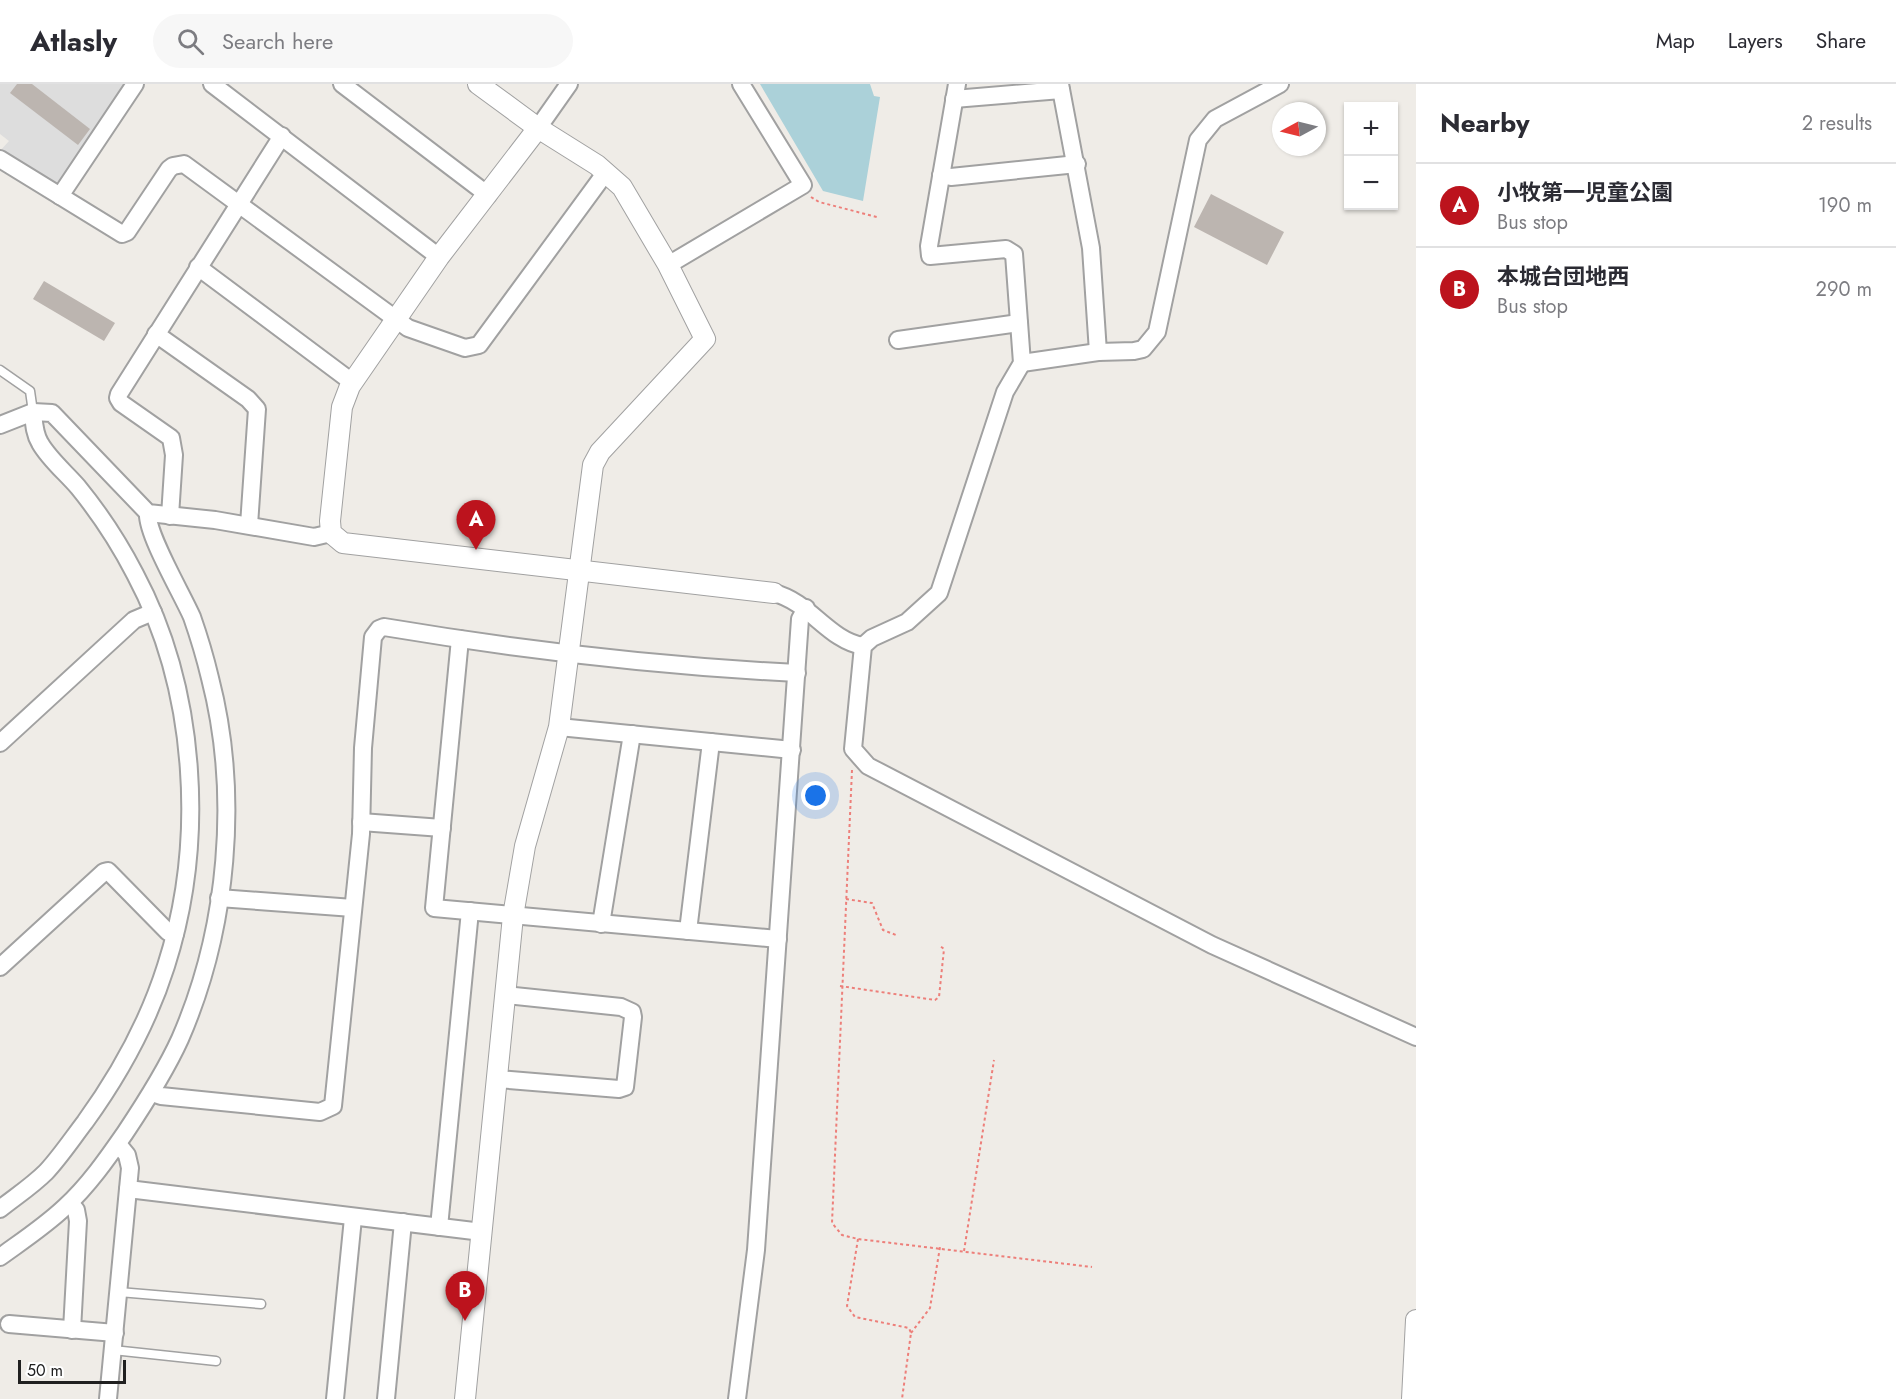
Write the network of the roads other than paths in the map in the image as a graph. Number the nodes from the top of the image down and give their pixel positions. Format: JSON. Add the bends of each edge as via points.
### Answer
{"nodes":[{"id":1,"x":135,"y":84,"type":"edge"},
{"id":2,"x":342,"y":84,"type":"edge"},
{"id":3,"x":478,"y":84,"type":"edge"},
{"id":4,"x":569,"y":84,"type":"edge"},
{"id":5,"x":741,"y":84,"type":"edge"},
{"id":6,"x":1280,"y":84,"type":"edge"},
{"id":7,"x":216,"y":85,"type":"edge"},
{"id":8,"x":1060,"y":87,"type":"edge"},
{"id":9,"x":955,"y":91,"type":"edge"},
{"id":10,"x":537,"y":128,"type":"junction"},
{"id":11,"x":282,"y":136,"type":"junction"},
{"id":12,"x":0,"y":159,"type":"edge"},
{"id":13,"x":1077,"y":164,"type":"junction"},
{"id":14,"x":606,"y":172,"type":"junction"},
{"id":15,"x":941,"y":174,"type":"junction"},
{"id":16,"x":488,"y":195,"type":"junction"},
{"id":17,"x":60,"y":196,"type":"junction"},
{"id":18,"x":239,"y":202,"type":"junction"},
{"id":19,"x":439,"y":257,"type":"junction"},
{"id":20,"x":668,"y":265,"type":"junction"},
{"id":21,"x":198,"y":267,"type":"junction"},
{"id":22,"x":397,"y":320,"type":"junction"},
{"id":23,"x":1019,"y":323,"type":"junction"},
{"id":24,"x":156,"y":334,"type":"junction"},
{"id":25,"x":898,"y":340,"type":"dead end"},
{"id":26,"x":1098,"y":352,"type":"junction"},
{"id":27,"x":1022,"y":363,"type":"junction"},
{"id":28,"x":0,"y":370,"type":"edge"},
{"id":29,"x":352,"y":382,"type":"junction"},
{"id":30,"x":33,"y":412,"type":"junction"},
{"id":31,"x":0,"y":425,"type":"edge"},
{"id":32,"x":148,"y":513,"type":"junction"},
{"id":33,"x":170,"y":516,"type":"junction"},
{"id":34,"x":249,"y":525,"type":"junction"},
{"id":35,"x":331,"y":533,"type":"junction"},
{"id":36,"x":578,"y":569,"type":"junction"},
{"id":37,"x":774,"y":593,"type":"joint"},
{"id":38,"x":806,"y":608,"type":"junction"},
{"id":39,"x":153,"y":612,"type":"junction"},
{"id":40,"x":460,"y":639,"type":"junction"},
{"id":41,"x":862,"y":646,"type":"junction"},
{"id":42,"x":568,"y":651,"type":"junction"},
{"id":43,"x":797,"y":672,"type":"junction"},
{"id":44,"x":559,"y":727,"type":"junction"},
{"id":45,"x":632,"y":734,"type":"junction"},
{"id":46,"x":711,"y":742,"type":"junction"},
{"id":47,"x":0,"y":743,"type":"edge"},
{"id":48,"x":792,"y":750,"type":"junction"},
{"id":49,"x":361,"y":822,"type":"junction"},
{"id":50,"x":442,"y":828,"type":"junction"},
{"id":51,"x":219,"y":898,"type":"junction"},
{"id":52,"x":353,"y":908,"type":"junction"},
{"id":53,"x":470,"y":911,"type":"junction"},
{"id":54,"x":513,"y":916,"type":"junction"},
{"id":55,"x":601,"y":924,"type":"junction"},
{"id":56,"x":688,"y":931,"type":"junction"},
{"id":57,"x":175,"y":934,"type":"junction"},
{"id":58,"x":778,"y":939,"type":"junction"},
{"id":59,"x":0,"y":967,"type":"edge"},
{"id":60,"x":505,"y":995,"type":"junction"},
{"id":61,"x":1416,"y":1037,"type":"edge"},
{"id":62,"x":497,"y":1079,"type":"junction"},
{"id":63,"x":152,"y":1093,"type":"junction"},
{"id":64,"x":118,"y":1143,"type":"junction"},
{"id":65,"x":128,"y":1189,"type":"junction"},
{"id":66,"x":70,"y":1203,"type":"junction"},
{"id":67,"x":0,"y":1209,"type":"edge"},
{"id":68,"x":353,"y":1218,"type":"junction"},
{"id":69,"x":403,"y":1222,"type":"junction"},
{"id":70,"x":439,"y":1227,"type":"junction"},
{"id":71,"x":482,"y":1232,"type":"junction"},
{"id":72,"x":0,"y":1257,"type":"edge"},
{"id":73,"x":119,"y":1292,"type":"junction"},
{"id":74,"x":261,"y":1304,"type":"dead end"},
{"id":75,"x":1416,"y":1320,"type":"edge"},
{"id":76,"x":9,"y":1324,"type":"dead end"},
{"id":77,"x":72,"y":1330,"type":"junction"},
{"id":78,"x":114,"y":1342,"type":"junction"},
{"id":79,"x":216,"y":1361,"type":"dead end"},
{"id":80,"x":108,"y":1399,"type":"edge"},
{"id":81,"x":336,"y":1399,"type":"edge"},
{"id":82,"x":386,"y":1399,"type":"edge"},
{"id":83,"x":465,"y":1399,"type":"edge"},
{"id":84,"x":737,"y":1399,"type":"edge"},
{"id":85,"x":1412,"y":1399,"type":"edge"}],
"edges":[{"from":1,"to":17,"type":"street"},
{"from":2,"to":16,"type":"street"},
{"from":3,"to":10,"type":"street"},
{"from":4,"to":10,"type":"street"},
{"from":5,"to":20,"type":"street","via":[[803,185]]},
{"from":6,"to":26,"type":"street","via":[[1215,119],[1198,140],[1157,332],[1143,349]]},
{"from":7,"to":11,"type":"street"},
{"from":8,"to":9,"type":"street"},
{"from":8,"to":13,"type":"street"},
{"from":9,"to":15,"type":"street"},
{"from":10,"to":14,"type":"street"},
{"from":10,"to":16,"type":"street"},
{"from":11,"to":18,"type":"street"},
{"from":11,"to":19,"type":"street"},
{"from":12,"to":17,"type":"street"},
{"from":13,"to":15,"type":"street","via":[[951,177]]},
{"from":13,"to":26,"type":"street","via":[[1091,248]]},
{"from":14,"to":20,"type":"street","via":[[622,187]]},
{"from":14,"to":22,"type":"street","via":[[479,345],[465,348],[417,332]]},
{"from":15,"to":23,"type":"street","via":[[930,256],[1006,249],[1014,254]]},
{"from":16,"to":19,"type":"street"},
{"from":17,"to":18,"type":"street","via":[[122,234],[169,169],[184,164]]},
{"from":18,"to":21,"type":"street"},
{"from":18,"to":22,"type":"street"},
{"from":19,"to":22,"type":"street"},
{"from":20,"to":36,"type":"street","via":[[705,339],[600,452],[593,465]]},
{"from":21,"to":24,"type":"street"},
{"from":21,"to":29,"type":"street"},
{"from":22,"to":29,"type":"street"},
{"from":23,"to":25,"type":"street"},
{"from":23,"to":27,"type":"street"},
{"from":24,"to":33,"type":"street","via":[[118,398],[171,438],[174,455]]},
{"from":24,"to":34,"type":"street","via":[[257,409]]},
{"from":26,"to":27,"type":"street"},
{"from":27,"to":41,"type":"street","via":[[1005,392],[939,593],[921,612]]},
{"from":28,"to":30,"type":"lane","via":[[30,391]]},
{"from":29,"to":35,"type":"street","via":[[342,407]]},
{"from":30,"to":31,"type":"street"},
{"from":30,"to":32,"type":"street","via":[[46,411],[57,417]]},
{"from":30,"to":39,"type":"street","via":[[40,445],[111,532]]},
{"from":32,"to":33,"type":"street"},
{"from":32,"to":51,"type":"street","via":[[152,533],[202,645],[218,716],[225,785]]},
{"from":33,"to":34,"type":"street"},
{"from":34,"to":35,"type":"street","via":[[314,537]]},
{"from":35,"to":36,"type":"street","via":[[343,543]]},
{"from":36,"to":37,"type":"street"},
{"from":36,"to":42,"type":"street"},
{"from":37,"to":38,"type":"street"},
{"from":38,"to":41,"type":"street","via":[[848,643]]},
{"from":38,"to":43,"type":"street","via":[[800,619]]},
{"from":39,"to":47,"type":"street","via":[[134,620]]},
{"from":39,"to":57,"type":"street","via":[[175,681],[187,760],[188,855]]},
{"from":40,"to":42,"type":"street"},
{"from":40,"to":49,"type":"street","via":[[384,627],[373,637]]},
{"from":40,"to":50,"type":"street"},
{"from":41,"to":61,"type":"street","via":[[853,749],[868,766],[1212,945]]},
{"from":42,"to":43,"type":"street","via":[[687,667]]},
{"from":42,"to":44,"type":"street"},
{"from":43,"to":48,"type":"street"},
{"from":44,"to":45,"type":"street"},
{"from":44,"to":54,"type":"street","via":[[525,846]]},
{"from":45,"to":46,"type":"street"},
{"from":45,"to":55,"type":"street"},
{"from":46,"to":48,"type":"street"},
{"from":46,"to":56,"type":"street"},
{"from":48,"to":58,"type":"street"},
{"from":49,"to":50,"type":"street"},
{"from":49,"to":52,"type":"street"},
{"from":50,"to":53,"type":"street","via":[[434,908]]},
{"from":51,"to":52,"type":"street"},
{"from":51,"to":63,"type":"street","via":[[194,1002]]},
{"from":52,"to":63,"type":"street","via":[[330,1110]]},
{"from":53,"to":54,"type":"street"},
{"from":53,"to":70,"type":"street"},
{"from":54,"to":55,"type":"street"},
{"from":54,"to":60,"type":"street"},
{"from":55,"to":56,"type":"street"},
{"from":56,"to":58,"type":"street"},
{"from":57,"to":59,"type":"street","via":[[168,932],[108,871]]},
{"from":57,"to":67,"type":"street","via":[[154,998],[122,1066],[98,1104],[46,1172]]},
{"from":58,"to":84,"type":"street","via":[[756,1250]]},
{"from":60,"to":62,"type":"street"},
{"from":60,"to":62,"type":"street","via":[[621,1007],[632,1012],[633,1017],[625,1087]]},
{"from":62,"to":71,"type":"street"},
{"from":63,"to":64,"type":"street"},
{"from":64,"to":65,"type":"street","via":[[130,1162]]},
{"from":64,"to":66,"type":"street"},
{"from":65,"to":68,"type":"street"},
{"from":65,"to":73,"type":"street"},
{"from":66,"to":72,"type":"street"},
{"from":66,"to":77,"type":"street","via":[[78,1221]]},
{"from":68,"to":69,"type":"street"},
{"from":68,"to":81,"type":"street"},
{"from":69,"to":70,"type":"street"},
{"from":69,"to":82,"type":"street"},
{"from":70,"to":71,"type":"street"},
{"from":71,"to":83,"type":"street"},
{"from":73,"to":74,"type":"lane"},
{"from":73,"to":78,"type":"street"},
{"from":75,"to":85,"type":"street"},
{"from":76,"to":77,"type":"street"},
{"from":77,"to":78,"type":"street"},
{"from":78,"to":79,"type":"lane"},
{"from":78,"to":80,"type":"street"}]}
